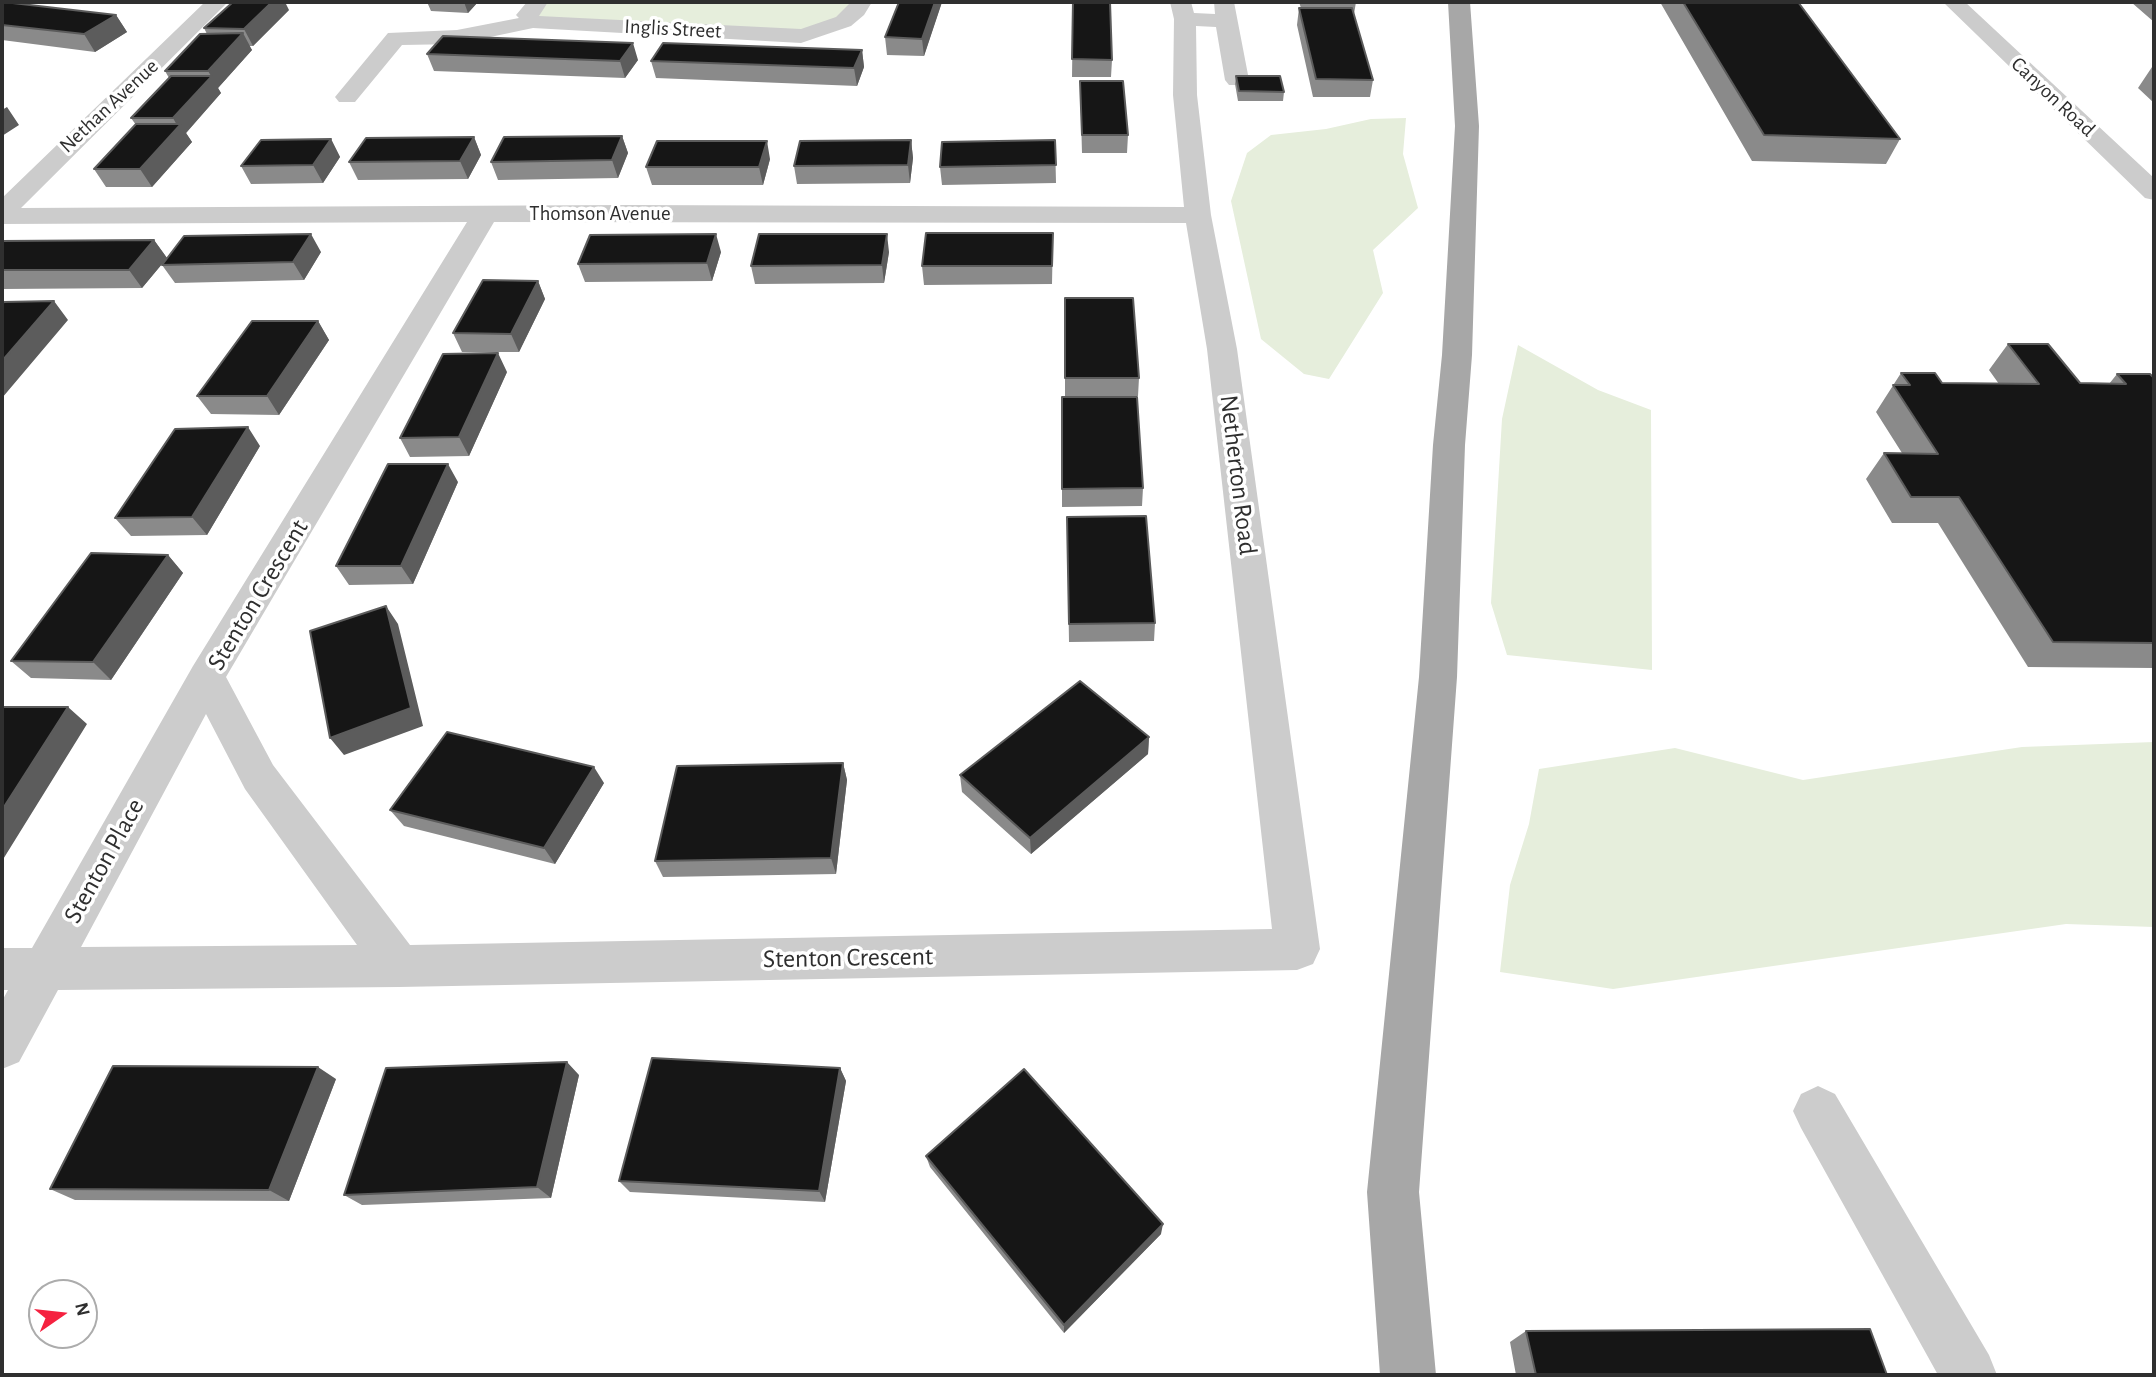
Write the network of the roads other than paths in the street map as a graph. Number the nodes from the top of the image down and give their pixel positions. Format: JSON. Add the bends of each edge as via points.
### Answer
{"nodes":[{"id":1,"x":217,"y":2,"type":"edge"},
{"id":2,"x":861,"y":2,"type":"edge"},
{"id":3,"x":1459,"y":2,"type":"edge"},
{"id":4,"x":1953,"y":2,"type":"edge"},
{"id":5,"x":1183,"y":11,"type":"edge"},
{"id":6,"x":1225,"y":11,"type":"edge"},
{"id":7,"x":536,"y":12,"type":"edge"},
{"id":8,"x":1237,"y":79,"type":"edge"},
{"id":9,"x":347,"y":97,"type":"dead end"},
{"id":10,"x":2154,"y":192,"type":"edge"},
{"id":11,"x":2,"y":214,"type":"edge"},
{"id":12,"x":485,"y":214,"type":"junction"},
{"id":13,"x":1198,"y":215,"type":"junction"},
{"id":14,"x":207,"y":677,"type":"junction"},
{"id":15,"x":1297,"y":949,"type":"joint"},
{"id":16,"x":399,"y":966,"type":"junction"},
{"id":17,"x":23,"y":969,"type":"edge"},
{"id":18,"x":2,"y":1046,"type":"edge"},
{"id":19,"x":1818,"y":1111,"type":"dead end"},
{"id":20,"x":1408,"y":1375,"type":"edge"},
{"id":21,"x":1969,"y":1375,"type":"edge"}],
"edges":[{"from":1,"to":11,"type":"street","name":"Nethan Avenue"},
{"from":2,"to":7,"type":"street","name":"Inglis Street","via":[[855,16],[838,26],[801,36]]},
{"from":3,"to":20,"type":"main road","via":[[1467,126],[1457,355],[1448,445],[1438,677],[1393,1192]]},
{"from":4,"to":10,"type":"street","name":"Canyon Road"},
{"from":5,"to":6,"type":"street"},
{"from":5,"to":13,"type":"street","name":"Netherton Road","via":[[1185,95]]},
{"from":6,"to":8,"type":"street"},
{"from":7,"to":9,"type":"street","name":"Inglis Street","via":[[457,37],[396,38]]},
{"from":11,"to":12,"type":"street","name":"Thomson Avenue"},
{"from":12,"to":13,"type":"street","name":"Thomson Avenue"},
{"from":12,"to":14,"type":"street","name":"Stenton Crescent"},
{"from":13,"to":15,"type":"street","name":"Netherton Road","via":[[1222,349]]},
{"from":14,"to":16,"type":"street","name":"Stenton Crescent","via":[[259,777]]},
{"from":14,"to":17,"type":"street","name":"Stenton Place"},
{"from":15,"to":16,"type":"street","name":"Stenton Crescent"},
{"from":16,"to":17,"type":"street","name":"Stenton Crescent"},
{"from":17,"to":18,"type":"street","name":"Stenton Place"},
{"from":19,"to":21,"type":"street"}]}
